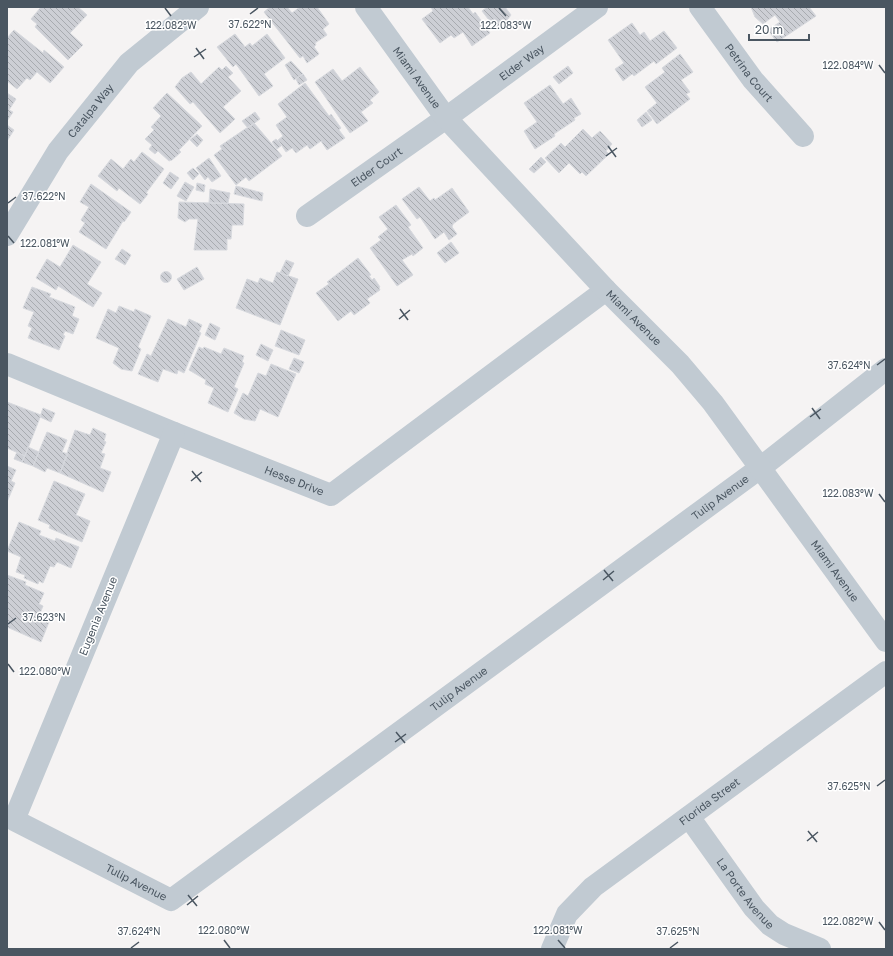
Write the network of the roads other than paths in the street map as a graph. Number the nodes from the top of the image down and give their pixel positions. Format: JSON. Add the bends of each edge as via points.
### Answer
{"nodes":[{"id":1,"x":198,"y":7,"type":"edge"},
{"id":2,"x":366,"y":7,"type":"edge"},
{"id":3,"x":597,"y":7,"type":"edge"},
{"id":4,"x":700,"y":7,"type":"edge"},
{"id":5,"x":446,"y":118,"type":"junction"},
{"id":6,"x":803,"y":136,"type":"dead end"},
{"id":7,"x":307,"y":216,"type":"dead end"},
{"id":8,"x":7,"y":235,"type":"edge"},
{"id":9,"x":606,"y":290,"type":"junction"},
{"id":10,"x":7,"y":364,"type":"edge"},
{"id":11,"x":886,"y":369,"type":"edge"},
{"id":12,"x":174,"y":433,"type":"junction"},
{"id":13,"x":760,"y":468,"type":"junction"},
{"id":14,"x":886,"y":641,"type":"edge"},
{"id":15,"x":886,"y":672,"type":"edge"},
{"id":16,"x":689,"y":817,"type":"junction"},
{"id":17,"x":14,"y":820,"type":"joint"},
{"id":18,"x":552,"y":949,"type":"edge"},
{"id":19,"x":820,"y":949,"type":"edge"}],
"edges":[{"from":1,"to":8,"type":"street","name":"Catalpa Way","via":[[129,63],[58,151]]},
{"from":2,"to":5,"type":"street","name":"Miami Avenue"},
{"from":3,"to":5,"type":"street","name":"Elder Way"},
{"from":4,"to":6,"type":"street","name":"Petrina Court","via":[[754,80]]},
{"from":5,"to":7,"type":"street","name":"Elder Court"},
{"from":5,"to":9,"type":"street","name":"Miami Avenue"},
{"from":9,"to":12,"type":"street","name":"Hesse Drive","via":[[330,495]]},
{"from":9,"to":13,"type":"street","name":"Miami Avenue","via":[[680,364],[713,403]]},
{"from":10,"to":12,"type":"street","name":"Hesse Drive"},
{"from":11,"to":13,"type":"street","name":"Tulip Avenue"},
{"from":12,"to":17,"type":"street","name":"Eugenia Avenue"},
{"from":13,"to":14,"type":"street","name":"Miami Avenue"},
{"from":13,"to":17,"type":"street","name":"Tulip Avenue","via":[[170,900]]},
{"from":15,"to":16,"type":"street","name":"Florida Street"},
{"from":16,"to":18,"type":"street","name":"Florida Street","via":[[593,887],[568,914]]},
{"from":16,"to":19,"type":"street","name":"La Porte Avenue","via":[[754,908],[770,925],[784,934]]}]}
